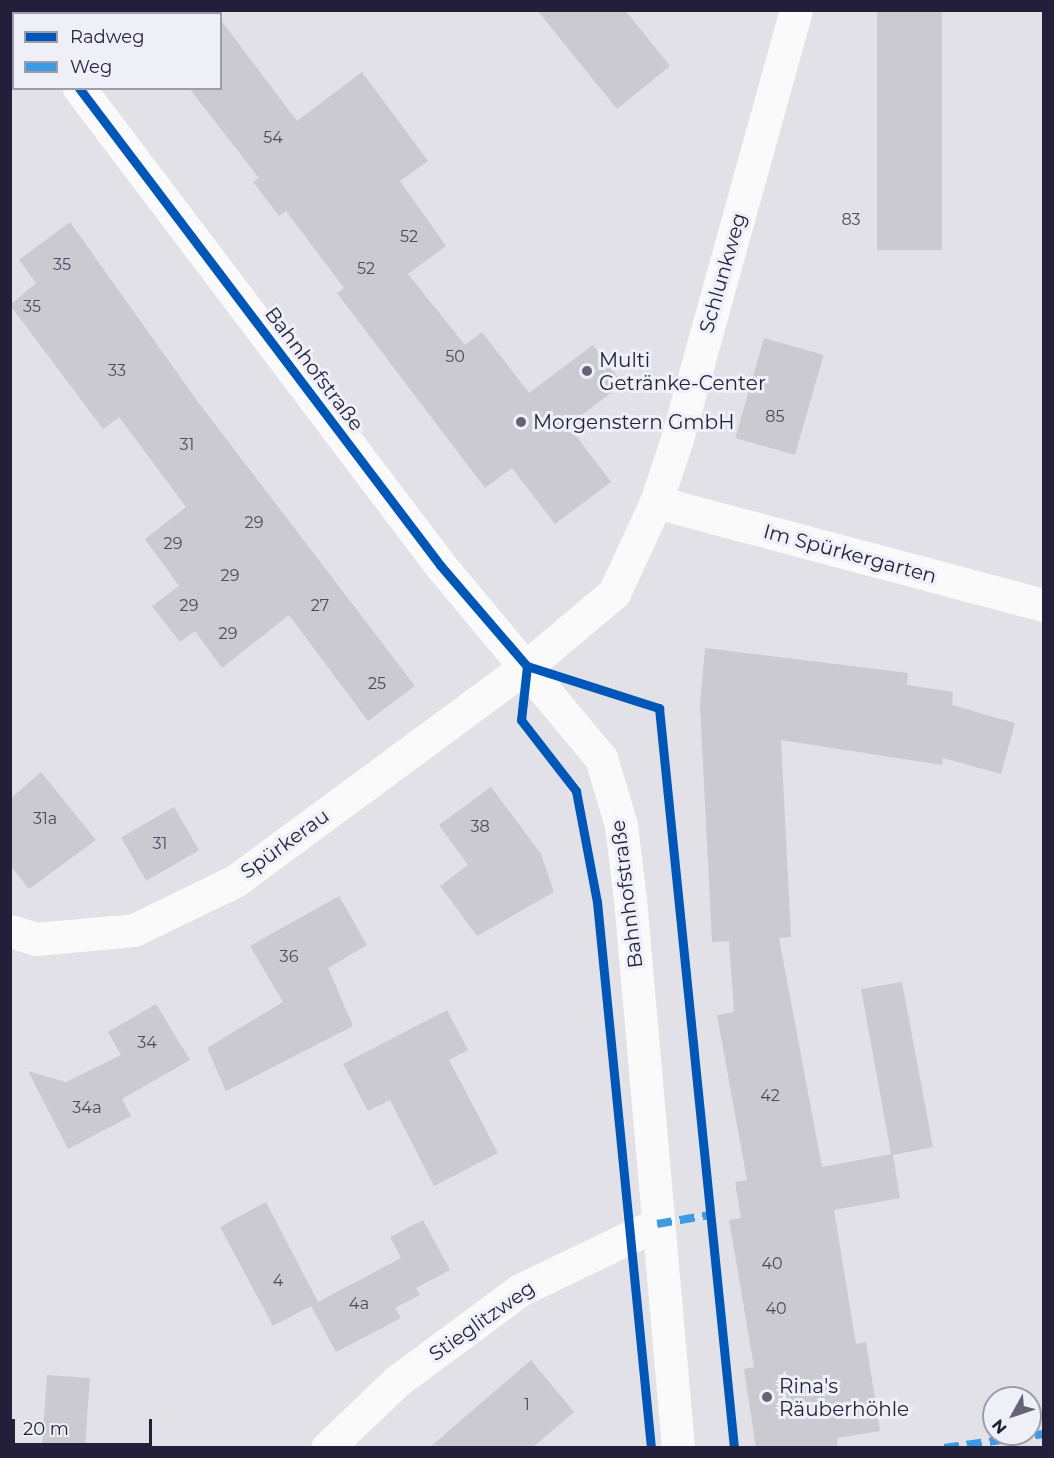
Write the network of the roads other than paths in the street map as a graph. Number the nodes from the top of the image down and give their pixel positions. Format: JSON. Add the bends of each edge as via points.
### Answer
{"nodes":[{"id":1,"x":796,"y":10,"type":"edge"},
{"id":2,"x":81,"y":90,"type":"edge"},
{"id":3,"x":656,"y":502,"type":"junction"},
{"id":4,"x":1044,"y":605,"type":"edge"},
{"id":5,"x":527,"y":666,"type":"junction"},
{"id":6,"x":10,"y":932,"type":"edge"},
{"id":7,"x":657,"y":1224,"type":"junction"},
{"id":8,"x":327,"y":1448,"type":"edge"},
{"id":9,"x":678,"y":1448,"type":"edge"}],
"edges":[{"from":1,"to":3,"type":"street","name":"Schlunkweg"},
{"from":2,"to":5,"type":"street","name":"Bahnhofstraße","via":[[440,565]]},
{"from":3,"to":4,"type":"street","name":"Im Spürkergarten"},
{"from":3,"to":5,"type":"street","name":"Schlunkweg","via":[[614,593]]},
{"from":5,"to":6,"type":"street","name":"Spürkerau","via":[[235,881],[134,930],[36,939]]},
{"from":5,"to":7,"type":"street","name":"Bahnhofstraße","via":[[601,758],[621,825]]},
{"from":7,"to":8,"type":"street","name":"Stieglitzweg","via":[[520,1290],[397,1381]]},
{"from":7,"to":9,"type":"street","name":"Bahnhofstraße"}]}
